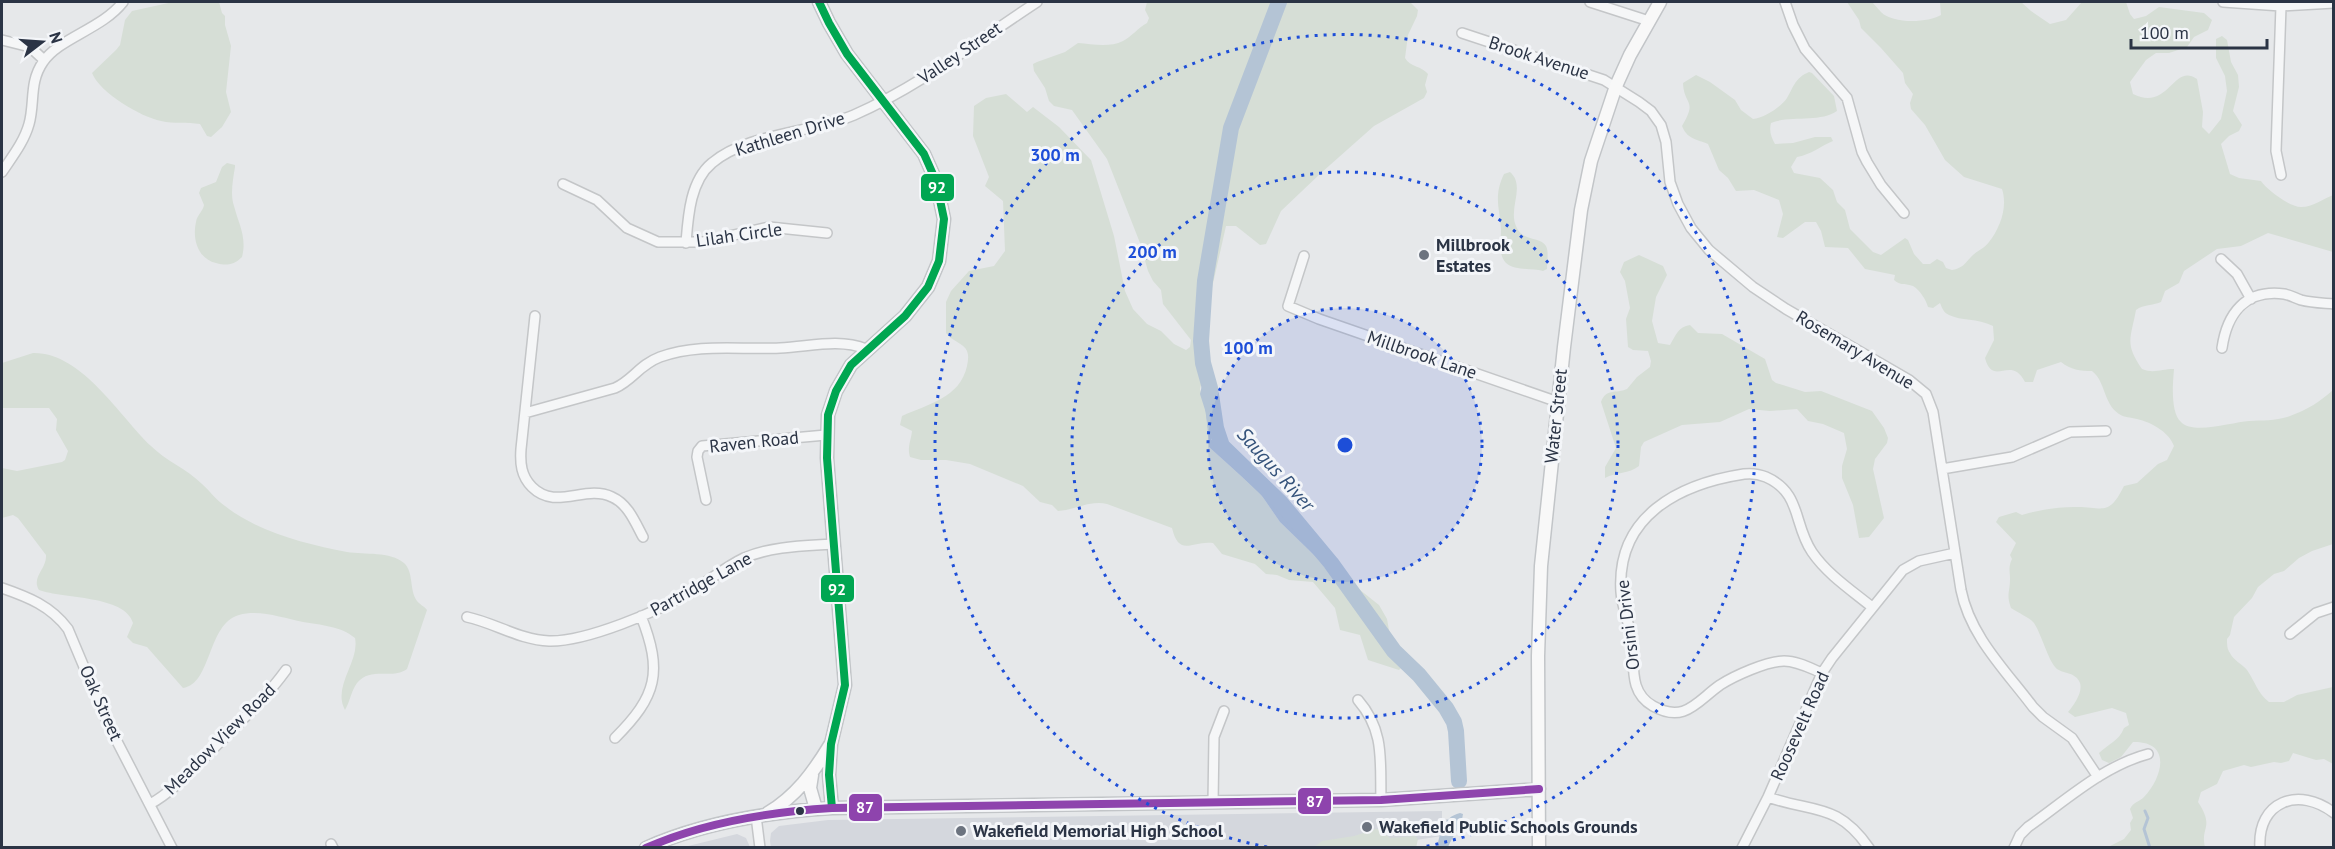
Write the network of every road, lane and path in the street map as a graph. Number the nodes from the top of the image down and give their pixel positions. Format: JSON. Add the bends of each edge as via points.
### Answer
{"nodes":[{"id":1,"x":123,"y":2,"type":"edge"},
{"id":2,"x":819,"y":2,"type":"edge"},
{"id":3,"x":1037,"y":2,"type":"edge"},
{"id":4,"x":1590,"y":2,"type":"edge"},
{"id":5,"x":1660,"y":2,"type":"edge"},
{"id":6,"x":1785,"y":2,"type":"edge"},
{"id":7,"x":2223,"y":2,"type":"edge"},
{"id":8,"x":2334,"y":3,"type":"edge"},
{"id":9,"x":2281,"y":6,"type":"junction"},
{"id":10,"x":1649,"y":21,"type":"junction"},
{"id":11,"x":1462,"y":33,"type":"dead end"},
{"id":12,"x":2,"y":40,"type":"edge"},
{"id":13,"x":44,"y":60,"type":"junction"},
{"id":14,"x":1616,"y":86,"type":"junction"},
{"id":15,"x":881,"y":101,"type":"junction"},
{"id":16,"x":2,"y":172,"type":"edge"},
{"id":17,"x":2281,"y":175,"type":"dead end"},
{"id":18,"x":563,"y":184,"type":"dead end"},
{"id":19,"x":1904,"y":213,"type":"dead end"},
{"id":20,"x":827,"y":233,"type":"dead end"},
{"id":21,"x":686,"y":243,"type":"junction"},
{"id":22,"x":1304,"y":256,"type":"dead end"},
{"id":23,"x":2221,"y":259,"type":"dead end"},
{"id":24,"x":2251,"y":299,"type":"junction"},
{"id":25,"x":2334,"y":304,"type":"edge"},
{"id":26,"x":535,"y":316,"type":"dead end"},
{"id":27,"x":2222,"y":348,"type":"dead end"},
{"id":28,"x":866,"y":349,"type":"junction"},
{"id":29,"x":1558,"y":402,"type":"junction"},
{"id":30,"x":525,"y":414,"type":"junction"},
{"id":31,"x":2106,"y":432,"type":"dead end"},
{"id":32,"x":826,"y":435,"type":"junction"},
{"id":33,"x":1942,"y":469,"type":"junction"},
{"id":34,"x":706,"y":500,"type":"dead end"},
{"id":35,"x":643,"y":537,"type":"dead end"},
{"id":36,"x":834,"y":544,"type":"junction"},
{"id":37,"x":1955,"y":553,"type":"junction"},
{"id":38,"x":2,"y":588,"type":"edge"},
{"id":39,"x":1872,"y":607,"type":"junction"},
{"id":40,"x":2334,"y":608,"type":"edge"},
{"id":41,"x":641,"y":616,"type":"junction"},
{"id":42,"x":467,"y":617,"type":"dead end"},
{"id":43,"x":2290,"y":634,"type":"dead end"},
{"id":44,"x":286,"y":670,"type":"dead end"},
{"id":45,"x":1822,"y":673,"type":"junction"},
{"id":46,"x":1358,"y":700,"type":"dead end"},
{"id":47,"x":1224,"y":711,"type":"dead end"},
{"id":48,"x":615,"y":738,"type":"dead end"},
{"id":49,"x":831,"y":744,"type":"junction"},
{"id":50,"x":2148,"y":754,"type":"dead end"},
{"id":51,"x":812,"y":774,"type":"junction"},
{"id":52,"x":2098,"y":777,"type":"junction"},
{"id":53,"x":1539,"y":789,"type":"junction"},
{"id":54,"x":1768,"y":797,"type":"junction"},
{"id":55,"x":1381,"y":800,"type":"junction"},
{"id":56,"x":1213,"y":803,"type":"junction"},
{"id":57,"x":150,"y":804,"type":"junction"},
{"id":58,"x":832,"y":808,"type":"junction"},
{"id":59,"x":816,"y":809,"type":"junction"},
{"id":60,"x":2334,"y":813,"type":"edge"},
{"id":61,"x":760,"y":815,"type":"junction"},
{"id":62,"x":172,"y":848,"type":"edge"},
{"id":63,"x":646,"y":848,"type":"edge"},
{"id":64,"x":760,"y":848,"type":"edge"},
{"id":65,"x":1539,"y":848,"type":"edge"},
{"id":66,"x":1742,"y":848,"type":"edge"},
{"id":67,"x":1869,"y":848,"type":"edge"},
{"id":68,"x":2014,"y":848,"type":"edge"},
{"id":69,"x":2260,"y":848,"type":"edge"}],
"edges":[{"from":1,"to":13,"type":"street","via":[[108,18]]},
{"from":2,"to":15,"type":"main road","via":[[847,54]]},
{"from":3,"to":15,"type":"street","name":"Valley Street"},
{"from":4,"to":10,"type":"street"},
{"from":5,"to":10,"type":"main road","name":"Water Street"},
{"from":6,"to":19,"type":"street","via":[[1805,49],[1847,98],[1867,162]]},
{"from":7,"to":9,"type":"street"},
{"from":8,"to":9,"type":"street"},
{"from":9,"to":17,"type":"street","via":[[2276,151]]},
{"from":10,"to":14,"type":"main road","name":"Water Street"},
{"from":11,"to":14,"type":"street","name":"Brook Avenue"},
{"from":12,"to":13,"type":"street","via":[[30,47]]},
{"from":13,"to":16,"type":"street","via":[[35,79],[26,132]]},
{"from":14,"to":29,"type":"main road","name":"Water Street","via":[[1594,149],[1582,202]]},
{"from":14,"to":33,"type":"street","name":"Rosemary Avenue","via":[[1661,124],[1674,192],[1699,240],[1786,309],[1921,389],[1933,412]]},
{"from":15,"to":21,"type":"street","name":"Kathleen Drive","via":[[845,118],[749,144],[713,162],[702,174],[693,196]]},
{"from":15,"to":28,"type":"main road","via":[[917,143],[931,168],[940,195],[944,231],[939,261],[920,299]]},
{"from":18,"to":21,"type":"street","name":"Lilah Circle","via":[[597,200],[618,222],[637,234],[658,242]]},
{"from":20,"to":21,"type":"street","name":"Lilah Circle","via":[[773,227]]},
{"from":22,"to":29,"type":"street","name":"Millbrook Lane","via":[[1288,306]]},
{"from":23,"to":24,"type":"street","via":[[2237,274]]},
{"from":24,"to":25,"type":"street","via":[[2282,294]]},
{"from":24,"to":27,"type":"street","via":[[2231,318]]},
{"from":26,"to":30,"type":"street"},
{"from":28,"to":30,"type":"street","via":[[839,343],[681,351],[645,363],[615,388]]},
{"from":28,"to":32,"type":"main road","via":[[836,391]]},
{"from":29,"to":53,"type":"main road","name":"Water Street","via":[[1538,615]]},
{"from":30,"to":35,"type":"street","via":[[520,465],[532,487],[543,495],[558,498],[596,493],[611,496],[628,510]]},
{"from":31,"to":33,"type":"street","via":[[2070,432],[2019,455]]},
{"from":32,"to":34,"type":"street","name":"Raven Road","via":[[702,446],[697,456]]},
{"from":32,"to":36,"type":"main road"},
{"from":33,"to":37,"type":"street","name":"Rosemary Avenue"},
{"from":36,"to":41,"type":"street","name":"Partridge Lane","via":[[774,549],[752,555],[684,596]]},
{"from":36,"to":49,"type":"main road","via":[[845,685]]},
{"from":37,"to":39,"type":"street","name":"Roosevelt Road","via":[[1907,567]]},
{"from":37,"to":52,"type":"street","name":"Rosemary Avenue","via":[[1964,604],[1980,637],[2039,714],[2076,742]]},
{"from":38,"to":57,"type":"street","name":"Oak Street","via":[[47,607],[68,629],[108,724]]},
{"from":39,"to":45,"type":"street","name":"Roosevelt Road"},
{"from":39,"to":45,"type":"street","name":"Orsini Drive","via":[[1811,551],[1787,492],[1758,474],[1742,474],[1681,492],[1657,506],[1638,526],[1625,557],[1621,591],[1632,639],[1634,681],[1646,701],[1667,712],[1691,709],[1725,682],[1777,662],[1796,663]]},
{"from":40,"to":43,"type":"street","via":[[2316,613]]},
{"from":41,"to":42,"type":"street","name":"Partridge Lane","via":[[558,641],[528,638]]},
{"from":41,"to":48,"type":"street","via":[[653,651],[653,677],[643,705]]},
{"from":44,"to":57,"type":"street","name":"Meadow View Road","via":[[196,765]]},
{"from":45,"to":54,"type":"street","name":"Roosevelt Road"},
{"from":46,"to":55,"type":"street","via":[[1369,712],[1378,733]]},
{"from":47,"to":56,"type":"street","via":[[1214,737]]},
{"from":49,"to":51,"type":"main road"},
{"from":49,"to":58,"type":"main road"},
{"from":50,"to":52,"type":"street","via":[[2124,761]]},
{"from":51,"to":59,"type":"main road","via":[[810,790]]},
{"from":51,"to":61,"type":"main road","via":[[787,800]]},
{"from":52,"to":68,"type":"street","via":[[2028,827]]},
{"from":53,"to":55,"type":"main road"},
{"from":53,"to":65,"type":"main road","name":"Water Street"},
{"from":54,"to":66,"type":"street","name":"Roosevelt Road"},
{"from":54,"to":67,"type":"street","via":[[1832,813],[1851,826]]},
{"from":55,"to":56,"type":"main road"},
{"from":56,"to":58,"type":"main road"},
{"from":57,"to":62,"type":"street","name":"Oak Street"},
{"from":58,"to":59,"type":"main road"},
{"from":59,"to":61,"type":"main road"},
{"from":60,"to":69,"type":"street","via":[[2311,799],[2296,798],[2282,803],[2264,821]]},
{"from":61,"to":63,"type":"main road","via":[[693,831]]},
{"from":61,"to":64,"type":"street"}]}
